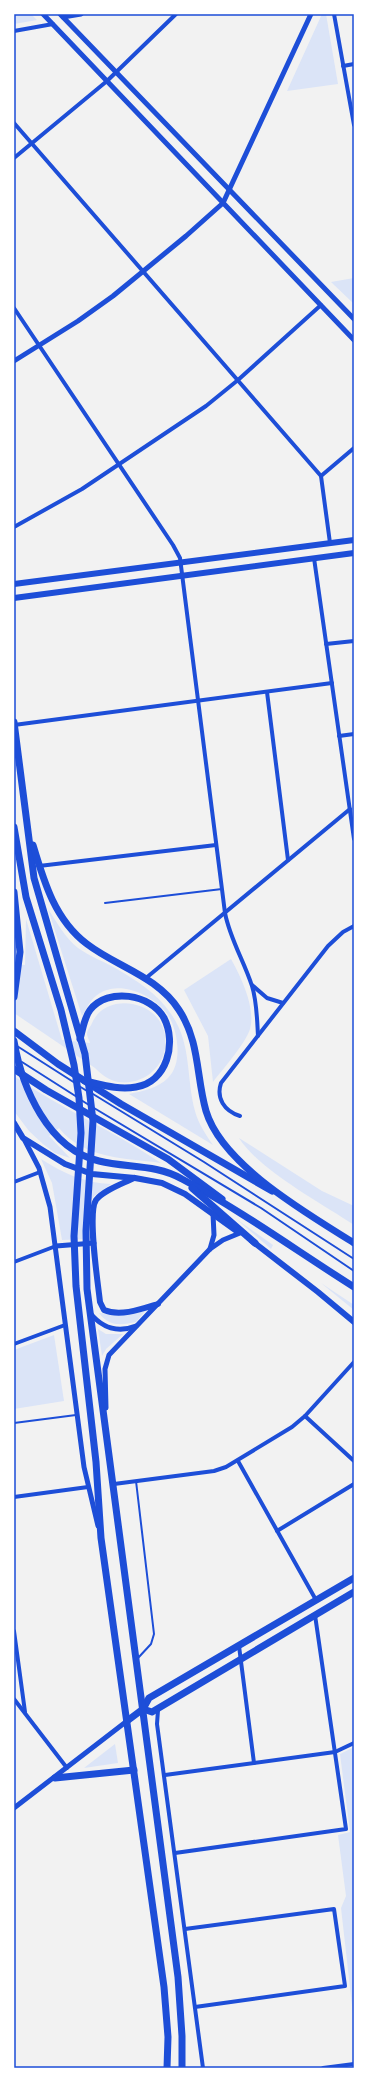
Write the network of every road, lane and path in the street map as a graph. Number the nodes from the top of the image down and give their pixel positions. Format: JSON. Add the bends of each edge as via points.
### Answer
{"nodes":[{"id":1,"x":43,"y":14,"type":"edge"},
{"id":2,"x":81,"y":14,"type":"edge"},
{"id":3,"x":176,"y":14,"type":"edge"},
{"id":4,"x":311,"y":14,"type":"edge"},
{"id":5,"x":334,"y":14,"type":"edge"},
{"id":6,"x":61,"y":16,"type":"edge"},
{"id":7,"x":53,"y":24,"type":"junction"},
{"id":8,"x":14,"y":31,"type":"edge"},
{"id":9,"x":354,"y":64,"type":"edge"},
{"id":10,"x":343,"y":66,"type":"junction"},
{"id":11,"x":116,"y":72,"type":"junction"},
{"id":12,"x":107,"y":81,"type":"junction"},
{"id":13,"x":14,"y":123,"type":"edge"},
{"id":14,"x":354,"y":125,"type":"edge"},
{"id":15,"x":32,"y":144,"type":"junction"},
{"id":16,"x":14,"y":158,"type":"edge"},
{"id":17,"x":230,"y":190,"type":"junction"},
{"id":18,"x":224,"y":203,"type":"junction"},
{"id":19,"x":143,"y":272,"type":"junction"},
{"id":20,"x":321,"y":305,"type":"junction"},
{"id":21,"x":14,"y":308,"type":"edge"},
{"id":22,"x":354,"y":319,"type":"edge"},
{"id":23,"x":354,"y":340,"type":"edge"},
{"id":24,"x":39,"y":346,"type":"junction"},
{"id":25,"x":14,"y":361,"type":"edge"},
{"id":26,"x":238,"y":380,"type":"junction"},
{"id":27,"x":354,"y":448,"type":"edge"},
{"id":28,"x":119,"y":464,"type":"junction"},
{"id":29,"x":321,"y":476,"type":"junction"},
{"id":30,"x":14,"y":527,"type":"edge"},
{"id":31,"x":354,"y":540,"type":"edge"},
{"id":32,"x":330,"y":543,"type":"junction"},
{"id":33,"x":354,"y":553,"type":"edge"},
{"id":34,"x":314,"y":558,"type":"junction"},
{"id":35,"x":181,"y":562,"type":"junction"},
{"id":36,"x":183,"y":576,"type":"junction"},
{"id":37,"x":14,"y":584,"type":"edge"},
{"id":38,"x":14,"y":598,"type":"edge"},
{"id":39,"x":354,"y":641,"type":"edge"},
{"id":40,"x":326,"y":644,"type":"junction"},
{"id":41,"x":332,"y":683,"type":"junction"},
{"id":42,"x":267,"y":692,"type":"junction"},
{"id":43,"x":198,"y":701,"type":"junction"},
{"id":44,"x":14,"y":722,"type":"edge"},
{"id":45,"x":14,"y":725,"type":"edge"},
{"id":46,"x":354,"y":734,"type":"edge"},
{"id":47,"x":339,"y":736,"type":"junction"},
{"id":48,"x":350,"y":809,"type":"junction"},
{"id":49,"x":14,"y":827,"type":"edge"},
{"id":50,"x":353,"y":829,"type":"edge"},
{"id":51,"x":29,"y":832,"type":"junction"},
{"id":52,"x":354,"y":839,"type":"edge"},
{"id":53,"x":216,"y":845,"type":"junction"},
{"id":54,"x":288,"y":860,"type":"junction"},
{"id":55,"x":39,"y":866,"type":"junction"},
{"id":56,"x":222,"y":890,"type":"junction"},
{"id":57,"x":14,"y":892,"type":"edge"},
{"id":58,"x":105,"y":904,"type":"dead end"},
{"id":59,"x":225,"y":913,"type":"junction"},
{"id":60,"x":354,"y":926,"type":"edge"},
{"id":61,"x":146,"y":978,"type":"junction"},
{"id":62,"x":251,"y":985,"type":"junction"},
{"id":63,"x":14,"y":997,"type":"edge"},
{"id":64,"x":283,"y":1003,"type":"junction"},
{"id":65,"x":14,"y":1032,"type":"edge"},
{"id":66,"x":258,"y":1036,"type":"junction"},
{"id":67,"x":80,"y":1039,"type":"junction"},
{"id":68,"x":14,"y":1043,"type":"edge"},
{"id":69,"x":14,"y":1057,"type":"edge"},
{"id":70,"x":14,"y":1069,"type":"edge"},
{"id":71,"x":85,"y":1080,"type":"junction"},
{"id":72,"x":240,"y":1116,"type":"dead end"},
{"id":73,"x":14,"y":1123,"type":"edge"},
{"id":74,"x":23,"y":1138,"type":"junction"},
{"id":75,"x":40,"y":1172,"type":"junction"},
{"id":76,"x":135,"y":1178,"type":"junction"},
{"id":77,"x":180,"y":1178,"type":"junction"},
{"id":78,"x":14,"y":1182,"type":"edge"},
{"id":79,"x":287,"y":1200,"type":"junction"},
{"id":80,"x":232,"y":1206,"type":"junction"},
{"id":81,"x":213,"y":1214,"type":"junction"},
{"id":82,"x":240,"y":1233,"type":"junction"},
{"id":83,"x":94,"y":1243,"type":"junction"},
{"id":84,"x":255,"y":1243,"type":"junction"},
{"id":85,"x":354,"y":1244,"type":"edge"},
{"id":86,"x":56,"y":1246,"type":"junction"},
{"id":87,"x":210,"y":1249,"type":"junction"},
{"id":88,"x":354,"y":1259,"type":"edge"},
{"id":89,"x":14,"y":1262,"type":"edge"},
{"id":90,"x":354,"y":1271,"type":"edge"},
{"id":91,"x":354,"y":1287,"type":"edge"},
{"id":92,"x":158,"y":1304,"type":"junction"},
{"id":93,"x":90,"y":1313,"type":"junction"},
{"id":94,"x":354,"y":1322,"type":"edge"},
{"id":95,"x":65,"y":1324,"type":"junction"},
{"id":96,"x":139,"y":1325,"type":"junction"},
{"id":97,"x":14,"y":1344,"type":"edge"},
{"id":98,"x":354,"y":1362,"type":"edge"},
{"id":99,"x":77,"y":1415,"type":"junction"},
{"id":100,"x":305,"y":1416,"type":"junction"},
{"id":101,"x":106,"y":1420,"type":"junction"},
{"id":102,"x":14,"y":1423,"type":"edge"},
{"id":103,"x":238,"y":1461,"type":"junction"},
{"id":104,"x":354,"y":1461,"type":"edge"},
{"id":105,"x":136,"y":1481,"type":"junction"},
{"id":106,"x":114,"y":1484,"type":"junction"},
{"id":107,"x":354,"y":1484,"type":"edge"},
{"id":108,"x":88,"y":1487,"type":"junction"},
{"id":109,"x":14,"y":1496,"type":"edge"},
{"id":110,"x":277,"y":1531,"type":"junction"},
{"id":111,"x":101,"y":1538,"type":"junction"},
{"id":112,"x":354,"y":1578,"type":"edge"},
{"id":113,"x":354,"y":1592,"type":"edge"},
{"id":114,"x":316,"y":1601,"type":"junction"},
{"id":115,"x":315,"y":1615,"type":"junction"},
{"id":116,"x":14,"y":1631,"type":"edge"},
{"id":117,"x":239,"y":1646,"type":"junction"},
{"id":118,"x":241,"y":1659,"type":"junction"},
{"id":119,"x":136,"y":1660,"type":"junction"},
{"id":120,"x":19,"y":1670,"type":"junction"},
{"id":121,"x":14,"y":1674,"type":"edge"},
{"id":122,"x":14,"y":1699,"type":"edge"},
{"id":123,"x":160,"y":1706,"type":"junction"},
{"id":124,"x":143,"y":1709,"type":"junction"},
{"id":125,"x":25,"y":1712,"type":"junction"},
{"id":126,"x":127,"y":1721,"type":"junction"},
{"id":127,"x":354,"y":1743,"type":"edge"},
{"id":128,"x":335,"y":1752,"type":"junction"},
{"id":129,"x":254,"y":1763,"type":"junction"},
{"id":130,"x":67,"y":1768,"type":"junction"},
{"id":131,"x":134,"y":1770,"type":"junction"},
{"id":132,"x":164,"y":1775,"type":"junction"},
{"id":133,"x":55,"y":1778,"type":"junction"},
{"id":134,"x":14,"y":1808,"type":"edge"},
{"id":135,"x":175,"y":1853,"type":"junction"},
{"id":136,"x":185,"y":1929,"type":"junction"},
{"id":137,"x":195,"y":2007,"type":"junction"},
{"id":138,"x":354,"y":2064,"type":"edge"},
{"id":139,"x":336,"y":2067,"type":"edge"},
{"id":140,"x":167,"y":2068,"type":"edge"},
{"id":141,"x":182,"y":2068,"type":"edge"},
{"id":142,"x":203,"y":2068,"type":"edge"},
{"id":143,"x":323,"y":2068,"type":"edge"}],
"edges":[{"from":1,"to":7,"type":"street"},
{"from":2,"to":6,"type":"street"},
{"from":3,"to":11,"type":"street"},
{"from":4,"to":17,"type":"street"},
{"from":5,"to":10,"type":"street"},
{"from":6,"to":11,"type":"street"},
{"from":7,"to":8,"type":"street"},
{"from":7,"to":12,"type":"street"},
{"from":9,"to":10,"type":"street"},
{"from":10,"to":14,"type":"street"},
{"from":11,"to":12,"type":"street"},
{"from":11,"to":17,"type":"street"},
{"from":12,"to":15,"type":"street"},
{"from":12,"to":18,"type":"street"},
{"from":13,"to":15,"type":"street"},
{"from":15,"to":16,"type":"street"},
{"from":15,"to":19,"type":"street"},
{"from":17,"to":18,"type":"street"},
{"from":17,"to":22,"type":"street"},
{"from":18,"to":19,"type":"street"},
{"from":18,"to":20,"type":"street"},
{"from":19,"to":24,"type":"street","via":[[78,321]]},
{"from":19,"to":26,"type":"street"},
{"from":20,"to":23,"type":"street"},
{"from":20,"to":26,"type":"street"},
{"from":21,"to":24,"type":"street"},
{"from":24,"to":25,"type":"street"},
{"from":24,"to":28,"type":"street"},
{"from":26,"to":28,"type":"street","via":[[206,406]]},
{"from":26,"to":29,"type":"street"},
{"from":27,"to":29,"type":"street"},
{"from":28,"to":30,"type":"street"},
{"from":28,"to":35,"type":"street","via":[[176,548]]},
{"from":29,"to":32,"type":"street"},
{"from":31,"to":32,"type":"main road"},
{"from":32,"to":35,"type":"main road"},
{"from":33,"to":34,"type":"main road"},
{"from":34,"to":36,"type":"main road"},
{"from":34,"to":40,"type":"street"},
{"from":35,"to":36,"type":"street"},
{"from":35,"to":37,"type":"main road"},
{"from":36,"to":38,"type":"main road"},
{"from":36,"to":43,"type":"street"},
{"from":39,"to":40,"type":"street"},
{"from":40,"to":41,"type":"street"},
{"from":41,"to":42,"type":"street"},
{"from":41,"to":47,"type":"street"},
{"from":42,"to":43,"type":"street"},
{"from":42,"to":54,"type":"street"},
{"from":43,"to":45,"type":"street"},
{"from":43,"to":53,"type":"street"},
{"from":44,"to":45,"type":"main road"},
{"from":45,"to":51,"type":"main road"},
{"from":46,"to":47,"type":"street"},
{"from":47,"to":48,"type":"street"},
{"from":48,"to":50,"type":"street"},
{"from":48,"to":54,"type":"street"},
{"from":49,"to":111,"type":"main road","via":[[26,897],[68,1039],[76,1078],[80,1117],[80,1158],[74,1215],[75,1271],[96,1462]]},
{"from":50,"to":52,"type":"street"},
{"from":51,"to":55,"type":"main road"},
{"from":51,"to":67,"type":"main road","via":[[34,878]]},
{"from":53,"to":55,"type":"street"},
{"from":53,"to":56,"type":"street"},
{"from":54,"to":59,"type":"street"},
{"from":55,"to":61,"type":"main road","via":[[52,902],[72,930],[94,949]]},
{"from":56,"to":58,"type":"lane"},
{"from":56,"to":59,"type":"street"},
{"from":57,"to":63,"type":"main road","via":[[20,944]]},
{"from":59,"to":61,"type":"street"},
{"from":59,"to":62,"type":"street","via":[[232,941]]},
{"from":60,"to":64,"type":"street","via":[[336,938]]},
{"from":61,"to":79,"type":"main road","via":[[170,998],[187,1026],[195,1046],[204,1103],[216,1133],[234,1155]]},
{"from":62,"to":64,"type":"street","via":[[267,998]]},
{"from":62,"to":66,"type":"street","via":[[255,997]]},
{"from":64,"to":66,"type":"street"},
{"from":65,"to":71,"type":"main road"},
{"from":66,"to":72,"type":"street","via":[[225,1076],[219,1090],[222,1103],[231,1113]]},
{"from":67,"to":71,"type":"main road","via":[[90,1010],[115,996],[143,1000],[164,1018],[170,1036],[171,1045],[166,1063],[147,1084],[119,1089]]},
{"from":67,"to":93,"type":"main road","via":[[88,1073],[93,1121],[86,1231]]},
{"from":68,"to":77,"type":"main road","via":[[26,1086],[54,1132],[73,1150],[88,1158],[150,1167]]},
{"from":68,"to":88,"type":"lane","via":[[65,1078],[261,1198]]},
{"from":69,"to":90,"type":"lane","via":[[261,1208]]},
{"from":70,"to":80,"type":"main road","via":[[168,1159]]},
{"from":71,"to":79,"type":"main road","via":[[187,1143]]},
{"from":73,"to":74,"type":"main road"},
{"from":74,"to":75,"type":"street"},
{"from":74,"to":76,"type":"main road","via":[[81,1171]]},
{"from":75,"to":78,"type":"street"},
{"from":75,"to":86,"type":"street","via":[[50,1207]]},
{"from":76,"to":81,"type":"main road","via":[[174,1188]]},
{"from":76,"to":83,"type":"main road","via":[[95,1202]]},
{"from":77,"to":80,"type":"main road"},
{"from":77,"to":84,"type":"main road"},
{"from":79,"to":85,"type":"main road"},
{"from":80,"to":91,"type":"main road"},
{"from":81,"to":82,"type":"main road"},
{"from":81,"to":87,"type":"street","via":[[214,1235]]},
{"from":82,"to":84,"type":"main road"},
{"from":82,"to":87,"type":"street"},
{"from":83,"to":86,"type":"street"},
{"from":83,"to":92,"type":"main road","via":[[100,1302],[104,1310],[118,1313]]},
{"from":84,"to":94,"type":"main road"},
{"from":86,"to":89,"type":"street"},
{"from":86,"to":95,"type":"street"},
{"from":87,"to":92,"type":"street"},
{"from":92,"to":96,"type":"street"},
{"from":93,"to":96,"type":"street","via":[[103,1325],[112,1328],[121,1330]]},
{"from":93,"to":101,"type":"main road"},
{"from":95,"to":97,"type":"street"},
{"from":95,"to":99,"type":"street"},
{"from":96,"to":101,"type":"street","via":[[113,1349],[106,1363]]},
{"from":98,"to":100,"type":"street"},
{"from":99,"to":102,"type":"lane"},
{"from":99,"to":108,"type":"street"},
{"from":100,"to":103,"type":"street"},
{"from":100,"to":104,"type":"street"},
{"from":101,"to":106,"type":"main road"},
{"from":103,"to":105,"type":"street","via":[[214,1471]]},
{"from":103,"to":110,"type":"street"},
{"from":105,"to":106,"type":"street"},
{"from":105,"to":119,"type":"lane","via":[[154,1634],[151,1644]]},
{"from":106,"to":119,"type":"main road"},
{"from":107,"to":110,"type":"street"},
{"from":108,"to":109,"type":"street"},
{"from":108,"to":111,"type":"street"},
{"from":110,"to":114,"type":"street"},
{"from":111,"to":126,"type":"main road"},
{"from":112,"to":114,"type":"main road"},
{"from":113,"to":115,"type":"main road"},
{"from":114,"to":117,"type":"main road"},
{"from":115,"to":118,"type":"main road"},
{"from":115,"to":128,"type":"street"},
{"from":116,"to":120,"type":"street"},
{"from":117,"to":118,"type":"street"},
{"from":117,"to":124,"type":"main road","via":[[149,1698]]},
{"from":118,"to":123,"type":"main road"},
{"from":118,"to":129,"type":"street"},
{"from":119,"to":124,"type":"main road"},
{"from":120,"to":121,"type":"street"},
{"from":120,"to":125,"type":"street"},
{"from":122,"to":125,"type":"street"},
{"from":123,"to":124,"type":"main road","via":[[152,1712]]},
{"from":123,"to":132,"type":"street","via":[[157,1718]]},
{"from":124,"to":126,"type":"main road"},
{"from":124,"to":141,"type":"main road","via":[[178,1977]]},
{"from":125,"to":130,"type":"street"},
{"from":126,"to":130,"type":"street"},
{"from":126,"to":131,"type":"main road"},
{"from":127,"to":128,"type":"street"},
{"from":128,"to":129,"type":"street"},
{"from":128,"to":135,"type":"street","via":[[346,1829]]},
{"from":129,"to":132,"type":"street"},
{"from":130,"to":133,"type":"street"},
{"from":131,"to":133,"type":"main road"},
{"from":131,"to":140,"type":"main road","via":[[164,1987],[168,2037]]},
{"from":132,"to":135,"type":"street"},
{"from":133,"to":134,"type":"street"},
{"from":135,"to":136,"type":"street"},
{"from":136,"to":137,"type":"street"},
{"from":136,"to":137,"type":"street","via":[[334,1908],[345,1986]]},
{"from":137,"to":142,"type":"street"},
{"from":138,"to":139,"type":"street"},
{"from":139,"to":143,"type":"street"}]}
